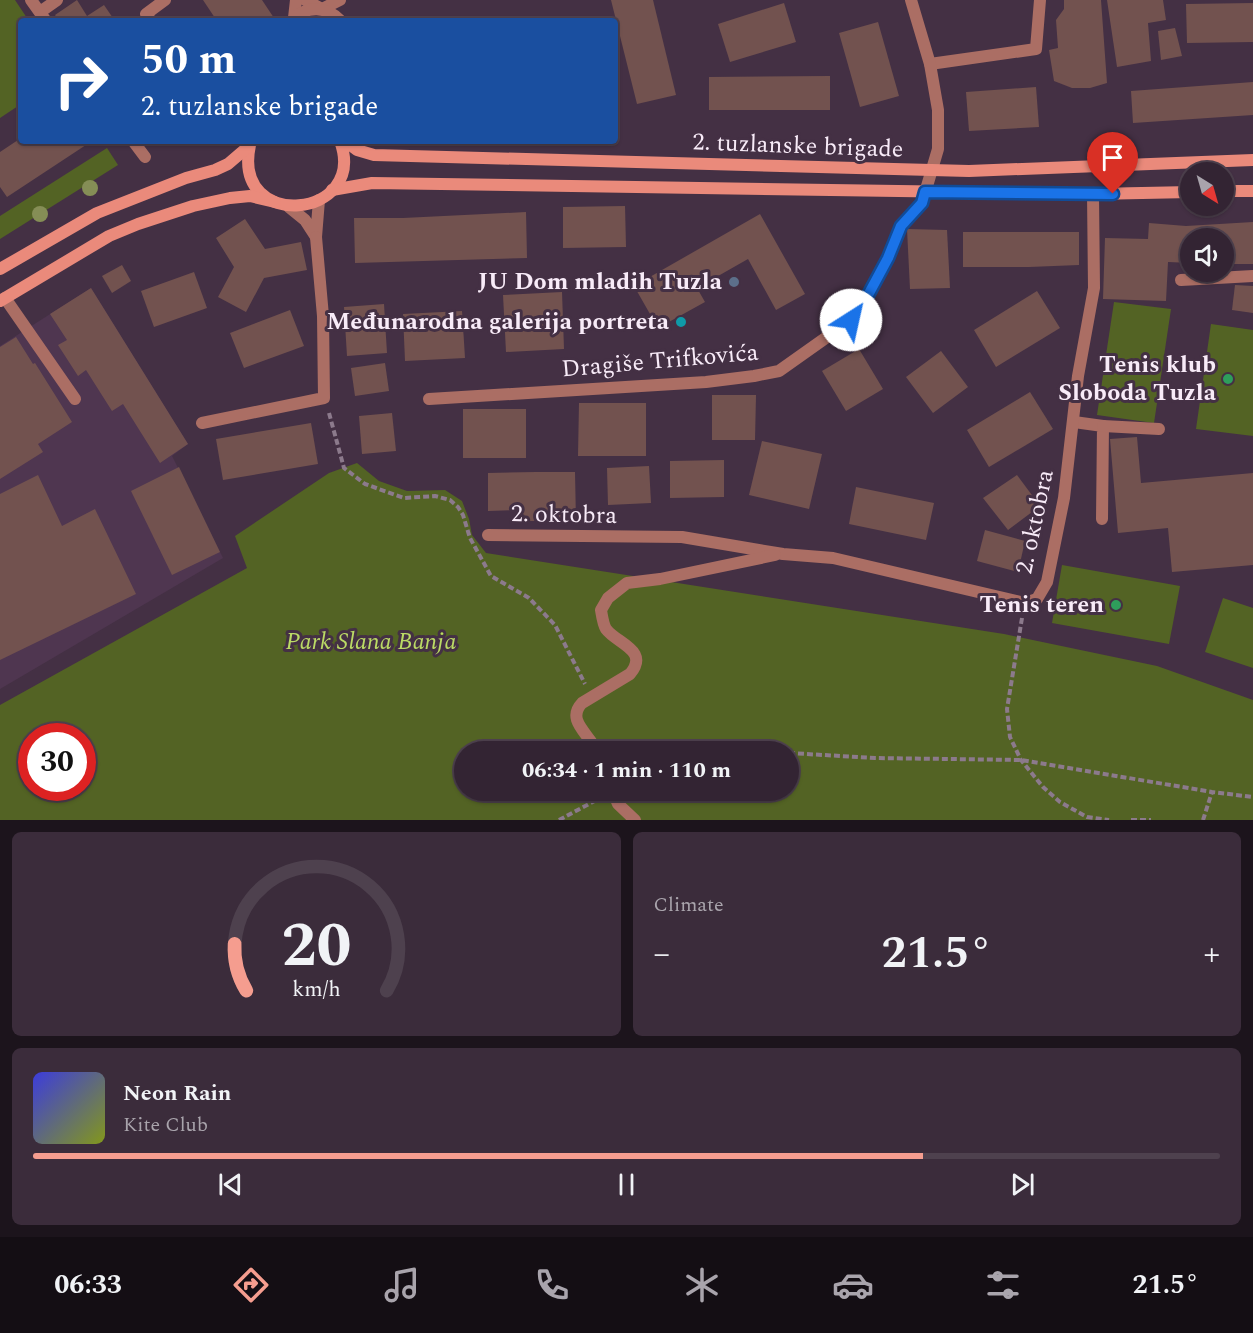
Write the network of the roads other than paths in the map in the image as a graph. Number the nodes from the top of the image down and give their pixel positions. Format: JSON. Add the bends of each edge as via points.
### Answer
{"nodes":[{"id":1,"x":31,"y":0,"type":"edge"},
{"id":2,"x":57,"y":0,"type":"edge"},
{"id":3,"x":165,"y":0,"type":"edge"},
{"id":4,"x":296,"y":0,"type":"edge"},
{"id":5,"x":305,"y":0,"type":"edge"},
{"id":6,"x":340,"y":0,"type":"edge"},
{"id":7,"x":347,"y":0,"type":"edge"},
{"id":8,"x":911,"y":0,"type":"edge"},
{"id":9,"x":1040,"y":0,"type":"edge"},
{"id":10,"x":322,"y":9,"type":"junction"},
{"id":11,"x":43,"y":16,"type":"edge"},
{"id":12,"x":149,"y":18,"type":"edge"},
{"id":13,"x":293,"y":18,"type":"edge"},
{"id":14,"x":295,"y":18,"type":"edge"},
{"id":15,"x":338,"y":18,"type":"edge"},
{"id":16,"x":343,"y":18,"type":"edge"},
{"id":17,"x":930,"y":64,"type":"junction"},
{"id":18,"x":135,"y":144,"type":"edge"},
{"id":19,"x":249,"y":144,"type":"edge"},
{"id":20,"x":250,"y":144,"type":"edge"},
{"id":21,"x":340,"y":144,"type":"edge"},
{"id":22,"x":349,"y":144,"type":"edge"},
{"id":23,"x":145,"y":157,"type":"dead end"},
{"id":24,"x":1253,"y":160,"type":"edge"},
{"id":25,"x":933,"y":170,"type":"junction"},
{"id":26,"x":332,"y":190,"type":"junction"},
{"id":27,"x":1253,"y":190,"type":"edge"},
{"id":28,"x":1234,"y":191,"type":"edge"},
{"id":29,"x":925,"y":192,"type":"junction"},
{"id":30,"x":1180,"y":192,"type":"edge"},
{"id":31,"x":1093,"y":195,"type":"junction"},
{"id":32,"x":319,"y":200,"type":"junction"},
{"id":33,"x":275,"y":202,"type":"junction"},
{"id":34,"x":290,"y":207,"type":"junction"},
{"id":35,"x":316,"y":237,"type":"junction"},
{"id":36,"x":0,"y":269,"type":"edge"},
{"id":37,"x":1253,"y":276,"type":"edge"},
{"id":38,"x":1234,"y":277,"type":"edge"},
{"id":39,"x":2,"y":296,"type":"edge"},
{"id":40,"x":75,"y":399,"type":"dead end"},
{"id":41,"x":429,"y":399,"type":"dead end"},
{"id":42,"x":1074,"y":422,"type":"junction"},
{"id":43,"x":202,"y":423,"type":"dead end"},
{"id":44,"x":1103,"y":426,"type":"junction"},
{"id":45,"x":1159,"y":429,"type":"dead end"},
{"id":46,"x":1102,"y":519,"type":"dead end"},
{"id":47,"x":488,"y":535,"type":"dead end"},
{"id":48,"x":783,"y":554,"type":"junction"},
{"id":49,"x":591,"y":741,"type":"edge"},
{"id":50,"x":617,"y":801,"type":"edge"},
{"id":51,"x":635,"y":820,"type":"edge"}],
"edges":[{"from":1,"to":11,"type":"street"},
{"from":2,"to":11,"type":"street"},
{"from":3,"to":12,"type":"street","via":[[146,14]]},
{"from":4,"to":13,"type":"street"},
{"from":5,"to":10,"type":"street"},
{"from":6,"to":10,"type":"street"},
{"from":7,"to":16,"type":"street"},
{"from":8,"to":17,"type":"street","name":"Dragiše Trifkovića"},
{"from":9,"to":17,"type":"street","via":[[1036,49]]},
{"from":10,"to":14,"type":"street","via":[[302,12]]},
{"from":10,"to":15,"type":"street"},
{"from":17,"to":25,"type":"street","name":"Dragiše Trifkovića","via":[[938,110],[938,149]]},
{"from":18,"to":23,"type":"street"},
{"from":19,"to":36,"type":"main road","via":[[234,160],[215,170],[97,213]]},
{"from":20,"to":33,"type":"main road","via":[[247,159],[252,178],[263,195]]},
{"from":21,"to":26,"type":"main road","via":[[343,163]]},
{"from":22,"to":25,"type":"main road","name":"2. tuzlanske brigade","via":[[374,155]]},
{"from":24,"to":25,"type":"main road","name":"2. tuzlanske brigade"},
{"from":25,"to":29,"type":"street","name":"Dragiše Trifkovića"},
{"from":26,"to":29,"type":"main road","name":"2. tuzlanske brigade","via":[[372,183]]},
{"from":26,"to":32,"type":"main road"},
{"from":27,"to":28,"type":"main road"},
{"from":29,"to":31,"type":"main road","name":"2. tuzlanske brigade"},
{"from":29,"to":41,"type":"street","name":"Dragiše Trifkovića","via":[[922,203],[901,226],[888,258],[851,320],[779,371],[706,382]]},
{"from":30,"to":31,"type":"main road","name":"2. tuzlanske brigade"},
{"from":31,"to":42,"type":"street","name":"2. oktobra","via":[[1094,288]]},
{"from":32,"to":34,"type":"main road"},
{"from":32,"to":35,"type":"street"},
{"from":33,"to":34,"type":"main road"},
{"from":33,"to":39,"type":"main road","via":[[250,196],[230,198],[138,224]]},
{"from":34,"to":35,"type":"street"},
{"from":35,"to":43,"type":"street","via":[[323,316],[324,398]]},
{"from":37,"to":38,"type":"street"},
{"from":39,"to":40,"type":"street"},
{"from":42,"to":44,"type":"street"},
{"from":42,"to":48,"type":"street","name":"2. oktobra","via":[[1047,582],[1037,599],[1025,603],[833,558]]},
{"from":44,"to":45,"type":"street"},
{"from":44,"to":46,"type":"street"},
{"from":47,"to":48,"type":"street","name":"2. oktobra","via":[[682,537]]},
{"from":48,"to":49,"type":"street","name":"2. oktobra","via":[[627,583],[608,598],[601,610],[608,631],[632,650],[635,668],[578,707],[578,725]]},
{"from":50,"to":51,"type":"street"}]}
